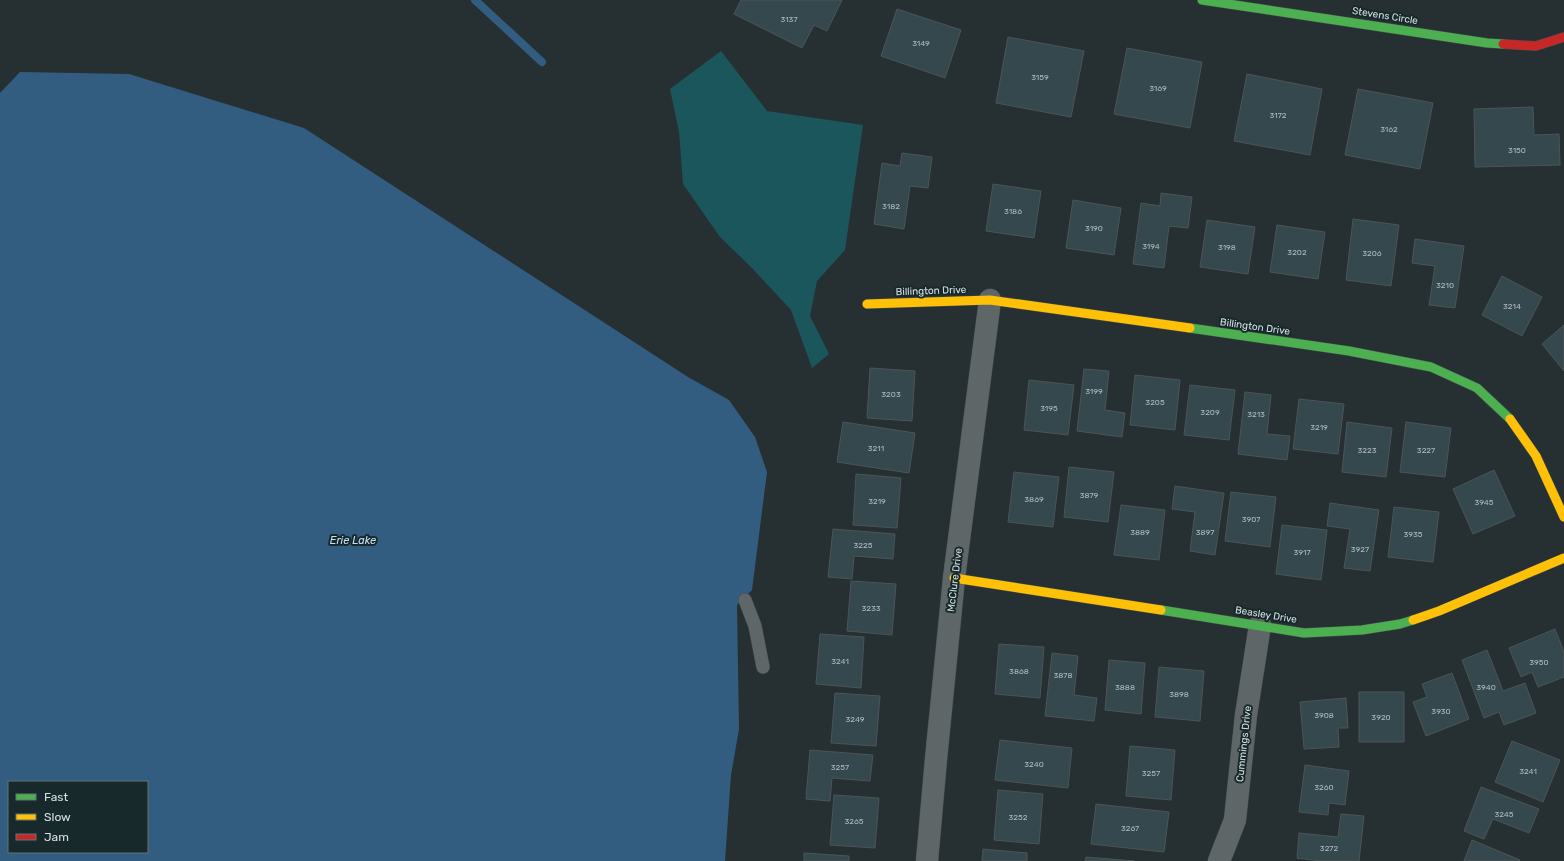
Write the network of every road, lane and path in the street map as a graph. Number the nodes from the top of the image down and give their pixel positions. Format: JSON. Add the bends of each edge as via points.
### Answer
{"nodes":[{"id":1,"x":1202,"y":0,"type":"edge"},
{"id":2,"x":1564,"y":37,"type":"edge"},
{"id":3,"x":990,"y":300,"type":"junction"},
{"id":4,"x":867,"y":304,"type":"dead end"},
{"id":5,"x":1564,"y":517,"type":"edge"},
{"id":6,"x":1564,"y":558,"type":"edge"},
{"id":7,"x":954,"y":578,"type":"junction"},
{"id":8,"x":745,"y":600,"type":"dead end"},
{"id":9,"x":1260,"y":625,"type":"junction"},
{"id":10,"x":763,"y":667,"type":"dead end"},
{"id":11,"x":927,"y":861,"type":"edge"},
{"id":12,"x":1219,"y":861,"type":"edge"}],
"edges":[{"from":1,"to":2,"type":"street","name":"Stevens Circle","via":[[1487,43],[1536,46]]},
{"from":3,"to":4,"type":"street","name":"Billington Drive"},
{"from":3,"to":5,"type":"street","name":"Billington Drive","via":[[1348,351],[1431,367],[1477,388],[1508,416],[1536,456]]},
{"from":3,"to":7,"type":"street","name":"McClure Drive"},
{"from":6,"to":9,"type":"street","name":"Beasley Drive","via":[[1439,611],[1400,624],[1362,630],[1304,633]]},
{"from":7,"to":9,"type":"street","name":"Beasley Drive"},
{"from":7,"to":11,"type":"street","name":"McClure Drive"},
{"from":8,"to":10,"type":"lane","via":[[755,626]]},
{"from":9,"to":12,"type":"street","name":"Cummings Drive","via":[[1246,715],[1235,820]]}]}
